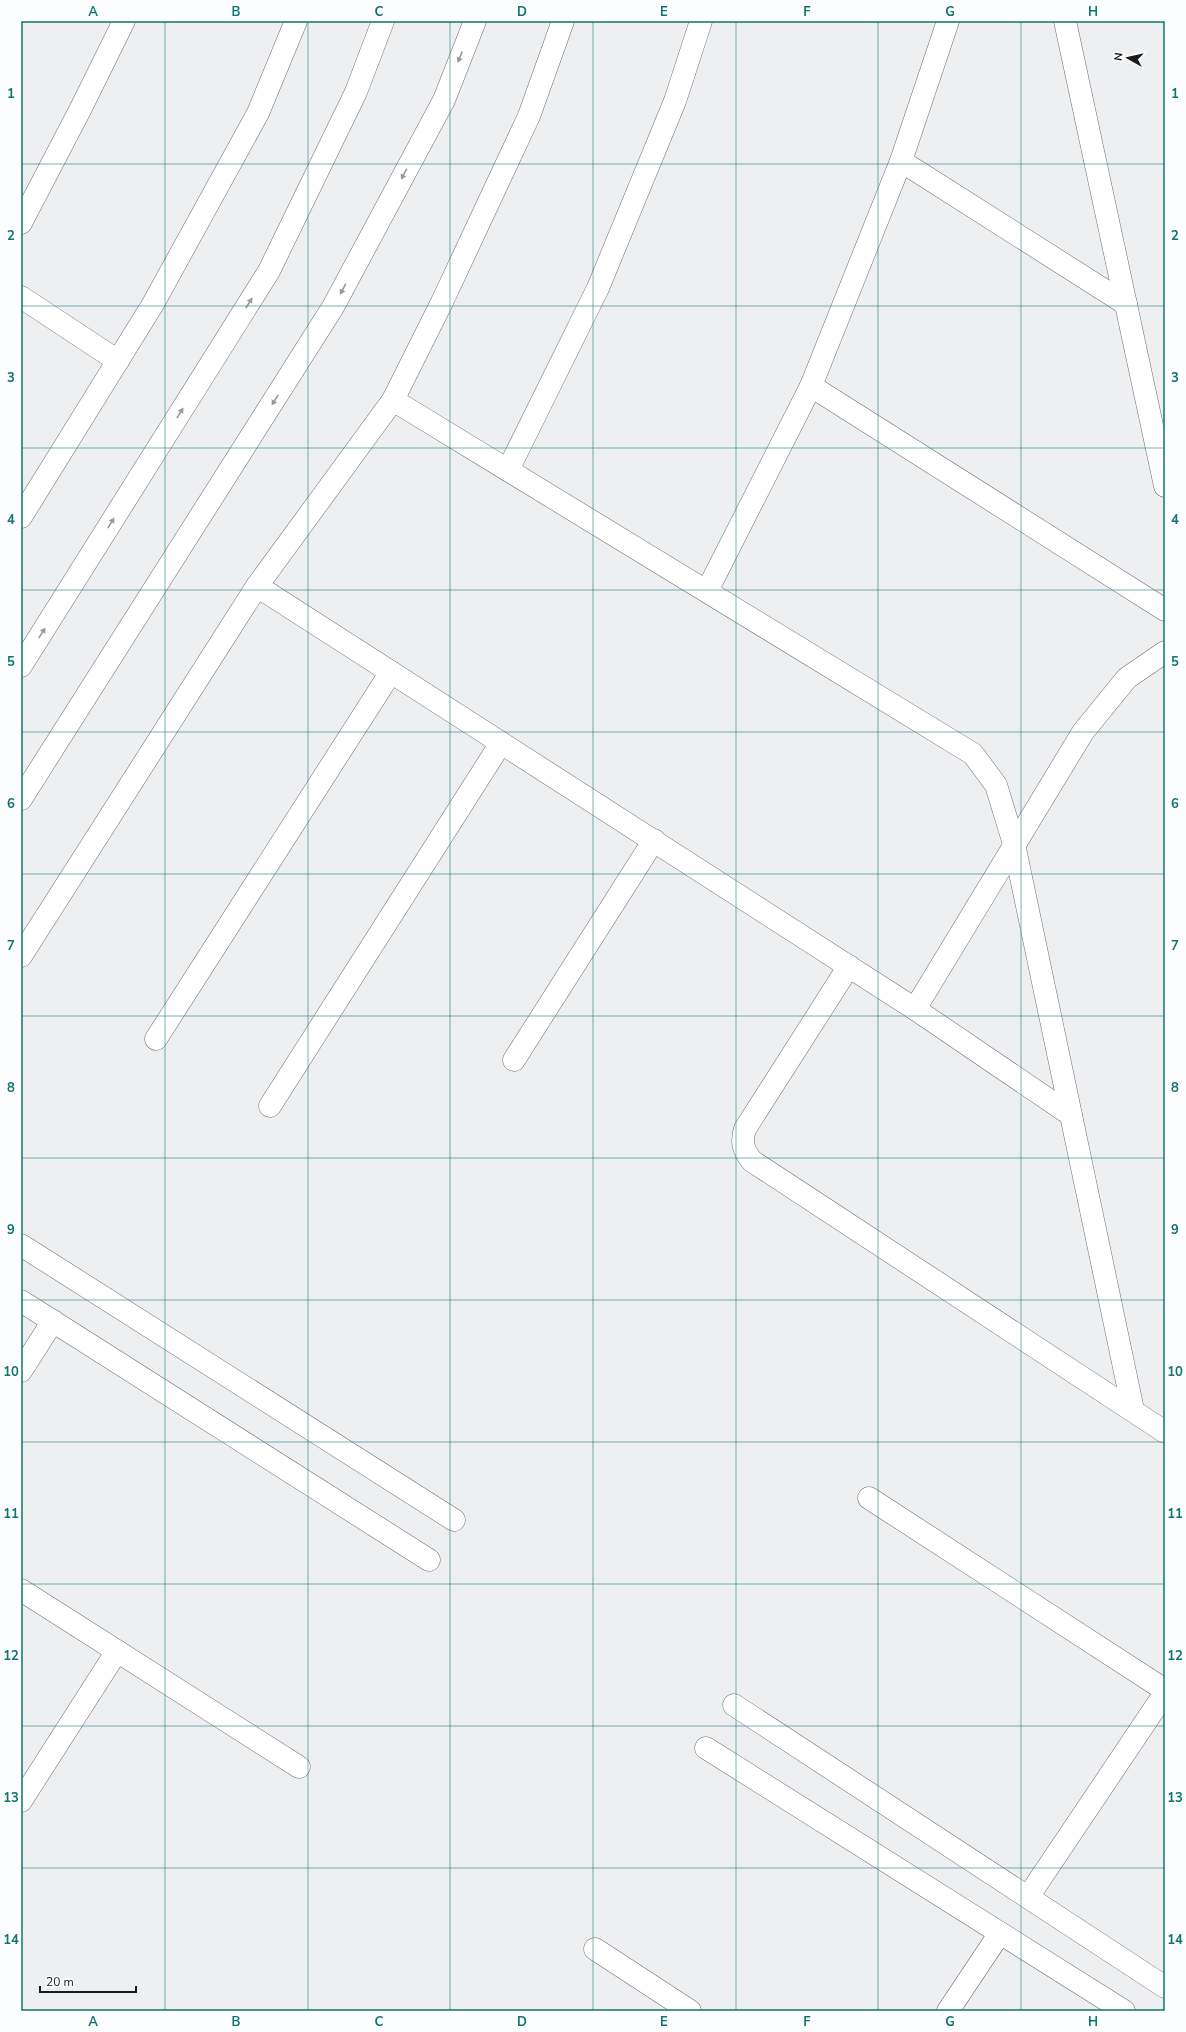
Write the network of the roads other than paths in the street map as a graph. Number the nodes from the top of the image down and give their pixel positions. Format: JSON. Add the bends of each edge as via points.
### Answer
{"nodes":[{"id":1,"x":124,"y":21,"type":"edge"},
{"id":2,"x":296,"y":21,"type":"edge"},
{"id":3,"x":383,"y":21,"type":"edge"},
{"id":4,"x":475,"y":21,"type":"edge"},
{"id":5,"x":563,"y":21,"type":"edge"},
{"id":6,"x":701,"y":21,"type":"edge"},
{"id":7,"x":948,"y":21,"type":"edge"},
{"id":8,"x":1065,"y":21,"type":"edge"},
{"id":9,"x":901,"y":161,"type":"junction"},
{"id":10,"x":21,"y":223,"type":"edge"},
{"id":11,"x":21,"y":297,"type":"edge"},
{"id":12,"x":1126,"y":304,"type":"junction"},
{"id":13,"x":118,"y":361,"type":"junction"},
{"id":14,"x":811,"y":386,"type":"junction"},
{"id":15,"x":393,"y":400,"type":"junction"},
{"id":16,"x":508,"y":470,"type":"junction"},
{"id":17,"x":1165,"y":486,"type":"edge"},
{"id":18,"x":21,"y":518,"type":"edge"},
{"id":19,"x":257,"y":586,"type":"junction"},
{"id":20,"x":708,"y":591,"type":"junction"},
{"id":21,"x":1165,"y":610,"type":"edge"},
{"id":22,"x":1165,"y":652,"type":"edge"},
{"id":23,"x":21,"y":666,"type":"edge"},
{"id":24,"x":391,"y":672,"type":"junction"},
{"id":25,"x":501,"y":743,"type":"junction"},
{"id":26,"x":21,"y":799,"type":"edge"},
{"id":27,"x":654,"y":840,"type":"junction"},
{"id":28,"x":1014,"y":844,"type":"junction"},
{"id":29,"x":21,"y":956,"type":"edge"},
{"id":30,"x":849,"y":966,"type":"junction"},
{"id":31,"x":916,"y":1009,"type":"junction"},
{"id":32,"x":156,"y":1039,"type":"dead end"},
{"id":33,"x":514,"y":1060,"type":"dead end"},
{"id":34,"x":270,"y":1106,"type":"dead end"},
{"id":35,"x":1071,"y":1115,"type":"junction"},
{"id":36,"x":21,"y":1245,"type":"edge"},
{"id":37,"x":21,"y":1301,"type":"edge"},
{"id":38,"x":53,"y":1321,"type":"junction"},
{"id":39,"x":21,"y":1371,"type":"edge"},
{"id":40,"x":1133,"y":1410,"type":"junction"},
{"id":41,"x":1165,"y":1432,"type":"edge"},
{"id":42,"x":869,"y":1498,"type":"dead end"},
{"id":43,"x":454,"y":1520,"type":"dead end"},
{"id":44,"x":429,"y":1560,"type":"dead end"},
{"id":45,"x":21,"y":1590,"type":"edge"},
{"id":46,"x":117,"y":1651,"type":"junction"},
{"id":47,"x":1165,"y":1691,"type":"edge"},
{"id":48,"x":734,"y":1705,"type":"dead end"},
{"id":49,"x":706,"y":1748,"type":"dead end"},
{"id":50,"x":299,"y":1767,"type":"dead end"},
{"id":51,"x":21,"y":1801,"type":"edge"},
{"id":52,"x":1028,"y":1897,"type":"junction"},
{"id":53,"x":1000,"y":1932,"type":"junction"},
{"id":54,"x":595,"y":1949,"type":"dead end"},
{"id":55,"x":1165,"y":1987,"type":"edge"},
{"id":56,"x":690,"y":2011,"type":"edge"},
{"id":57,"x":948,"y":2011,"type":"edge"},
{"id":58,"x":1124,"y":2011,"type":"edge"}],
"edges":[{"from":1,"to":10,"type":"street"},
{"from":2,"to":13,"type":"street","via":[[258,113],[153,304]]},
{"from":23,"to":3,"type":"street","one_way":true,"via":[[269,271],[356,92]]},
{"from":4,"to":26,"type":"street","one_way":true,"via":[[444,100],[333,307]]},
{"from":5,"to":15,"type":"street","via":[[528,116],[442,302]]},
{"from":6,"to":16,"type":"street","via":[[675,101],[598,288]]},
{"from":7,"to":9,"type":"street"},
{"from":8,"to":12,"type":"street"},
{"from":9,"to":12,"type":"street"},
{"from":9,"to":14,"type":"street"},
{"from":11,"to":13,"type":"street"},
{"from":12,"to":17,"type":"street"},
{"from":13,"to":18,"type":"street"},
{"from":14,"to":20,"type":"street"},
{"from":14,"to":21,"type":"street"},
{"from":15,"to":16,"type":"street"},
{"from":15,"to":19,"type":"street"},
{"from":16,"to":20,"type":"street"},
{"from":19,"to":24,"type":"street"},
{"from":19,"to":29,"type":"street"},
{"from":20,"to":28,"type":"street","via":[[973,754],[996,785]]},
{"from":22,"to":28,"type":"street","via":[[1127,678],[1083,732]]},
{"from":24,"to":25,"type":"street"},
{"from":24,"to":32,"type":"street"},
{"from":25,"to":27,"type":"street"},
{"from":25,"to":34,"type":"street"},
{"from":27,"to":30,"type":"street"},
{"from":27,"to":33,"type":"street"},
{"from":28,"to":31,"type":"street"},
{"from":28,"to":35,"type":"street"},
{"from":30,"to":31,"type":"street"},
{"from":30,"to":40,"type":"street","via":[[745,1129],[742,1138],[747,1154],[759,1165]]},
{"from":31,"to":35,"type":"street"},
{"from":35,"to":40,"type":"street"},
{"from":36,"to":43,"type":"street"},
{"from":37,"to":38,"type":"street"},
{"from":38,"to":39,"type":"street"},
{"from":38,"to":44,"type":"street"},
{"from":40,"to":41,"type":"street"},
{"from":42,"to":47,"type":"street"},
{"from":45,"to":46,"type":"street"},
{"from":46,"to":50,"type":"street"},
{"from":46,"to":51,"type":"street"},
{"from":47,"to":52,"type":"street"},
{"from":48,"to":52,"type":"street"},
{"from":49,"to":53,"type":"street"},
{"from":52,"to":55,"type":"street"},
{"from":53,"to":57,"type":"street"},
{"from":53,"to":58,"type":"street"},
{"from":54,"to":56,"type":"street"}]}
